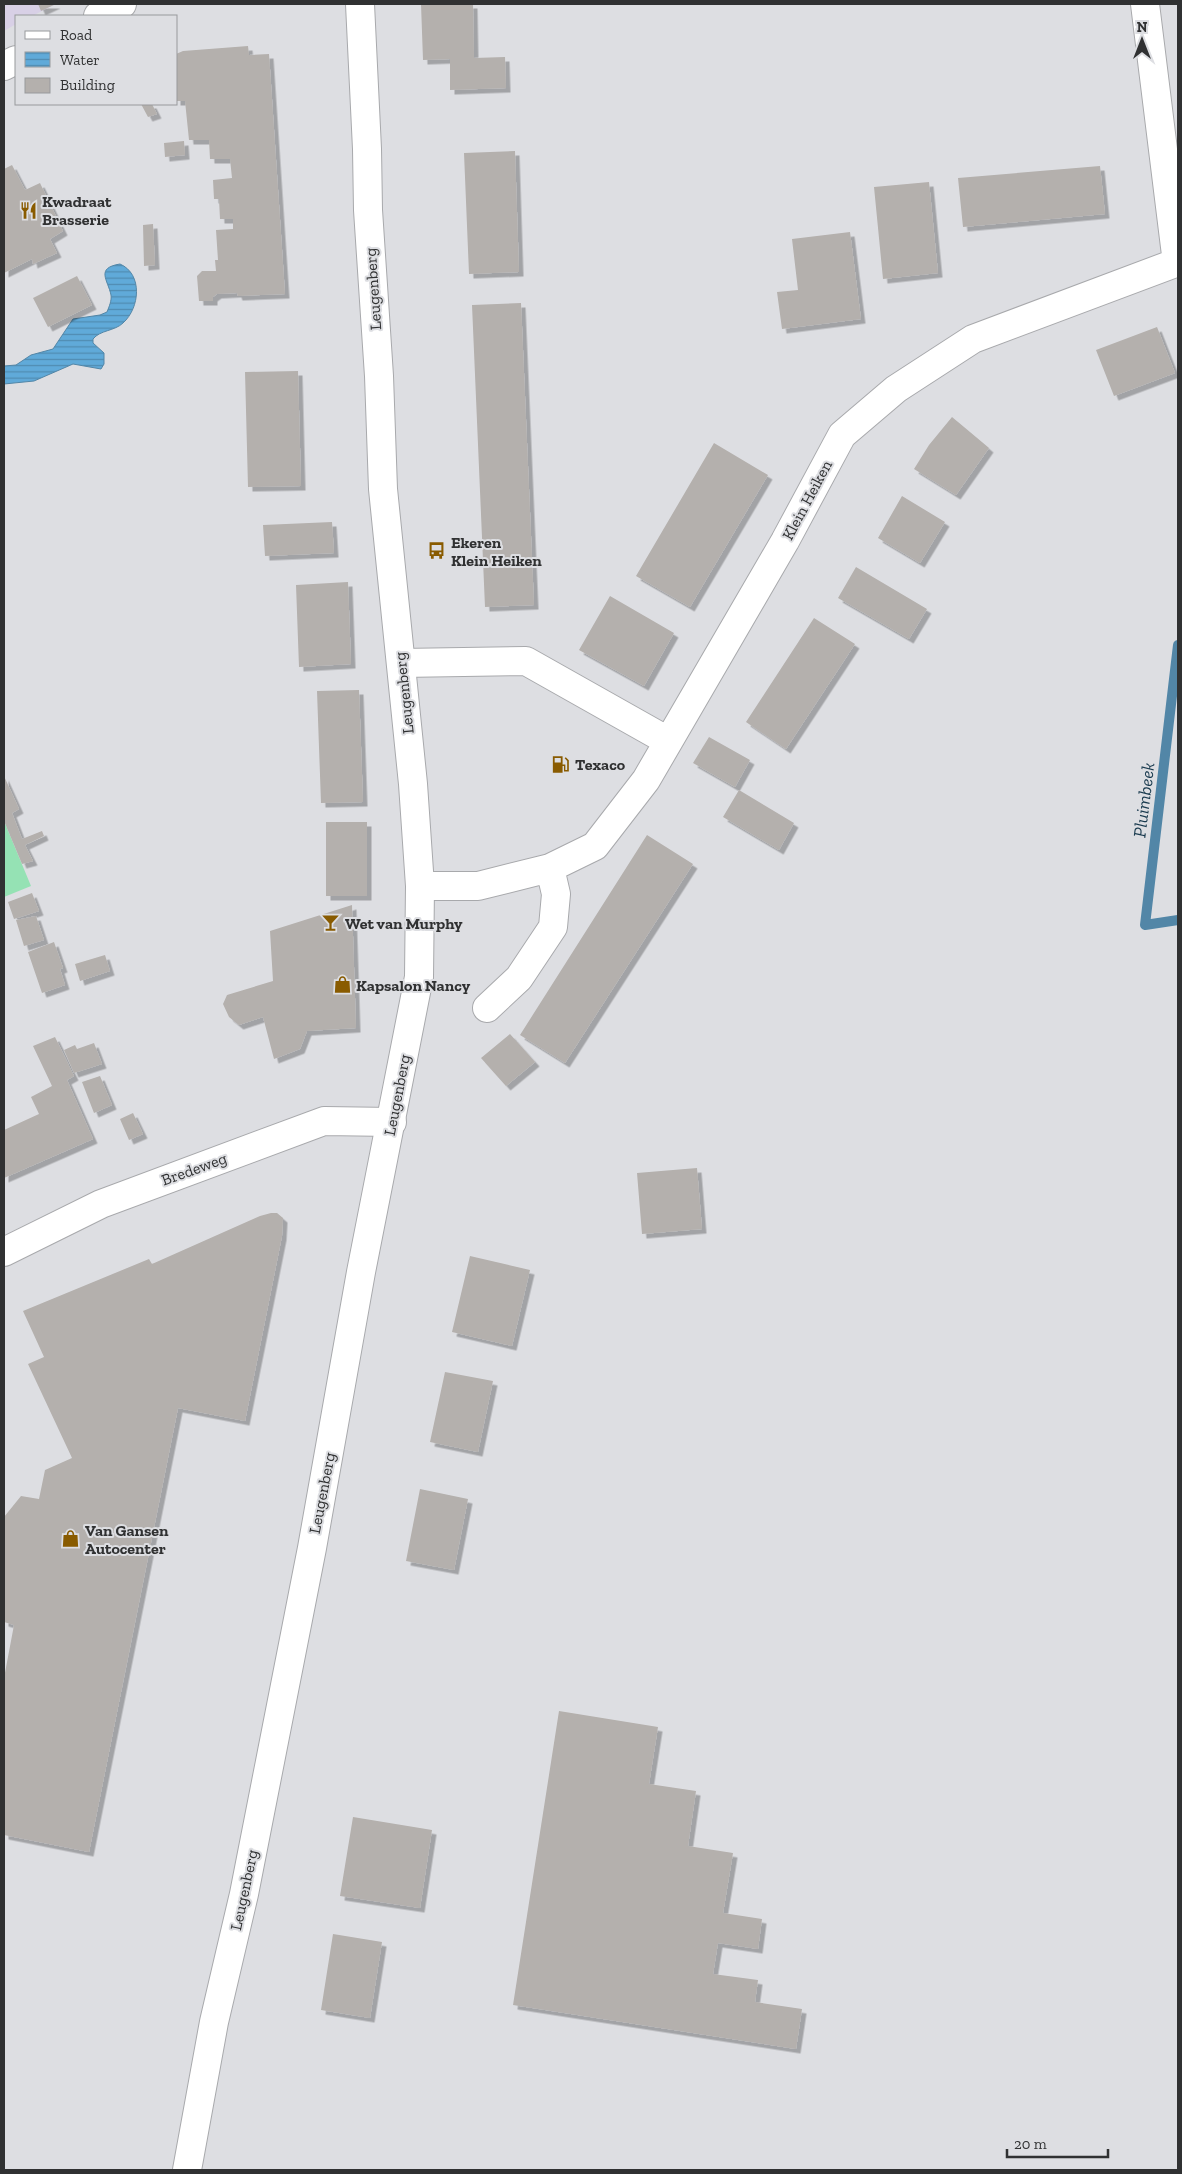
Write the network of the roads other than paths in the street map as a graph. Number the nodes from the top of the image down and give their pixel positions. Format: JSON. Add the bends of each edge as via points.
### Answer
{"nodes":[{"id":1,"x":122,"y":4,"type":"edge"},
{"id":2,"x":360,"y":4,"type":"edge"},
{"id":3,"x":1145,"y":4,"type":"edge"},
{"id":4,"x":100,"y":15,"type":"edge"},
{"id":5,"x":1178,"y":262,"type":"edge"},
{"id":6,"x":401,"y":663,"type":"junction"},
{"id":7,"x":668,"y":741,"type":"junction"},
{"id":8,"x":550,"y":868,"type":"junction"},
{"id":9,"x":420,"y":886,"type":"junction"},
{"id":10,"x":487,"y":1008,"type":"dead end"},
{"id":11,"x":392,"y":1122,"type":"junction"},
{"id":12,"x":4,"y":1252,"type":"edge"},
{"id":13,"x":187,"y":2170,"type":"edge"}],
"edges":[{"from":1,"to":4,"type":"main road"},
{"from":2,"to":6,"type":"main road","name":"Leugenberg","via":[[380,440]]},
{"from":3,"to":5,"type":"main road"},
{"from":5,"to":7,"type":"main road","name":"Klein Heiken","via":[[973,339],[896,389],[842,435],[785,541]]},
{"from":6,"to":7,"type":"main road","via":[[526,661]]},
{"from":6,"to":9,"type":"main road","name":"Leugenberg"},
{"from":7,"to":8,"type":"main road","name":"Klein Heiken","via":[[646,780],[595,846]]},
{"from":8,"to":9,"type":"main road","name":"Klein Heiken","via":[[478,886]]},
{"from":8,"to":10,"type":"main road","via":[[556,894],[553,927],[519,978]]},
{"from":9,"to":11,"type":"main road","name":"Leugenberg","via":[[419,977]]},
{"from":11,"to":12,"type":"main road","name":"Bredeweg","via":[[324,1121],[101,1204]]},
{"from":11,"to":13,"type":"main road","name":"Leugenberg","via":[[361,1272],[312,1548],[244,1894],[214,2022]]}]}
